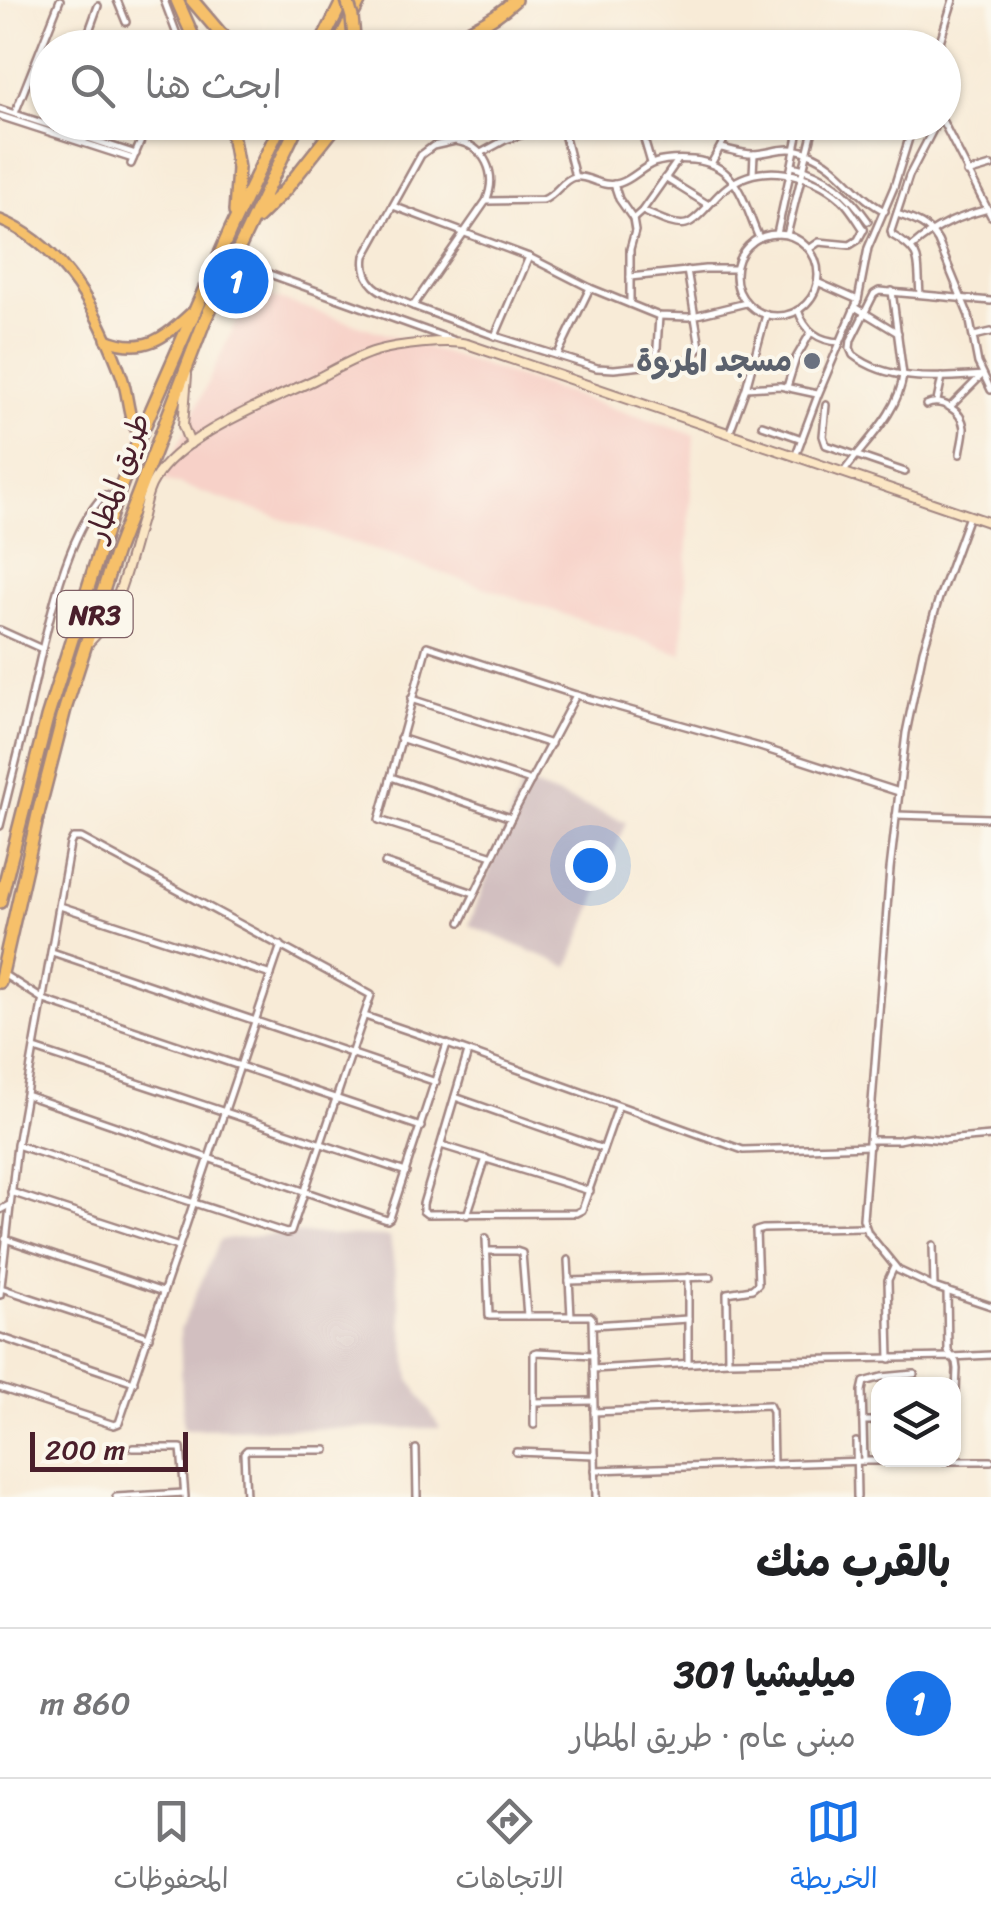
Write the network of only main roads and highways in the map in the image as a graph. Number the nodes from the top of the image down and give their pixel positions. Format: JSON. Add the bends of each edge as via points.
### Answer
{"nodes":[{"id":1,"x":177,"y":0,"type":"edge"},
{"id":2,"x":192,"y":0,"type":"edge"},
{"id":3,"x":345,"y":0,"type":"edge"},
{"id":4,"x":360,"y":0,"type":"edge"},
{"id":5,"x":516,"y":0,"type":"edge"},
{"id":6,"x":190,"y":30,"type":"edge"},
{"id":7,"x":217,"y":30,"type":"edge"},
{"id":8,"x":329,"y":30,"type":"edge"},
{"id":9,"x":345,"y":30,"type":"edge"},
{"id":10,"x":353,"y":30,"type":"edge"},
{"id":11,"x":469,"y":30,"type":"edge"},
{"id":12,"x":233,"y":140,"type":"edge"},
{"id":13,"x":273,"y":140,"type":"edge"},
{"id":14,"x":290,"y":140,"type":"edge"},
{"id":15,"x":325,"y":140,"type":"edge"},
{"id":16,"x":0,"y":220,"type":"edge"},
{"id":17,"x":233,"y":224,"type":"junction"},
{"id":18,"x":248,"y":228,"type":"junction"},
{"id":19,"x":195,"y":310,"type":"junction"},
{"id":20,"x":106,"y":339,"type":"junction"},
{"id":21,"x":187,"y":365,"type":"junction"},
{"id":22,"x":140,"y":436,"type":"junction"},
{"id":23,"x":190,"y":444,"type":"junction"},
{"id":24,"x":991,"y":523,"type":"edge"},
{"id":25,"x":86,"y":645,"type":"junction"},
{"id":26,"x":0,"y":902,"type":"edge"},
{"id":27,"x":1,"y":977,"type":"edge"}],
"edges":[{"from":1,"to":6,"type":"highway"},
{"from":2,"to":7,"type":"highway"},
{"from":3,"to":8,"type":"highway"},
{"from":3,"to":10,"type":"highway","bridge":true},
{"from":4,"to":9,"type":"highway"},
{"from":5,"to":11,"type":"highway"},
{"from":12,"to":17,"type":"highway"},
{"from":13,"to":17,"type":"highway","name":"طريق المطار","number":"NR3"},
{"from":14,"to":18,"type":"highway","name":"طريق المطار","number":"NR3"},
{"from":15,"to":18,"type":"highway"},
{"from":16,"to":20,"type":"main road","via":[[58,260]]},
{"from":17,"to":19,"type":"highway","name":"طريق المطار","number":"NR3"},
{"from":18,"to":21,"type":"highway","name":"طريق المطار","number":"NR3"},
{"from":19,"to":20,"type":"main road","via":[[154,342],[129,346]]},
{"from":19,"to":22,"type":"highway","name":"طريق المطار","number":"NR3"},
{"from":20,"to":22,"type":"main road"},
{"from":21,"to":23,"type":"main road","via":[[183,426]]},
{"from":21,"to":25,"type":"highway","name":"طريق المطار","number":"NR3"},
{"from":22,"to":26,"type":"highway","name":"طريق المطار","number":"NR3","via":[[46,718]]},
{"from":23,"to":24,"type":"main road","via":[[369,354],[463,343]]},
{"from":23,"to":25,"type":"main road","via":[[152,481],[120,588]]},
{"from":25,"to":27,"type":"highway","name":"طريق المطار","number":"NR3"}]}
